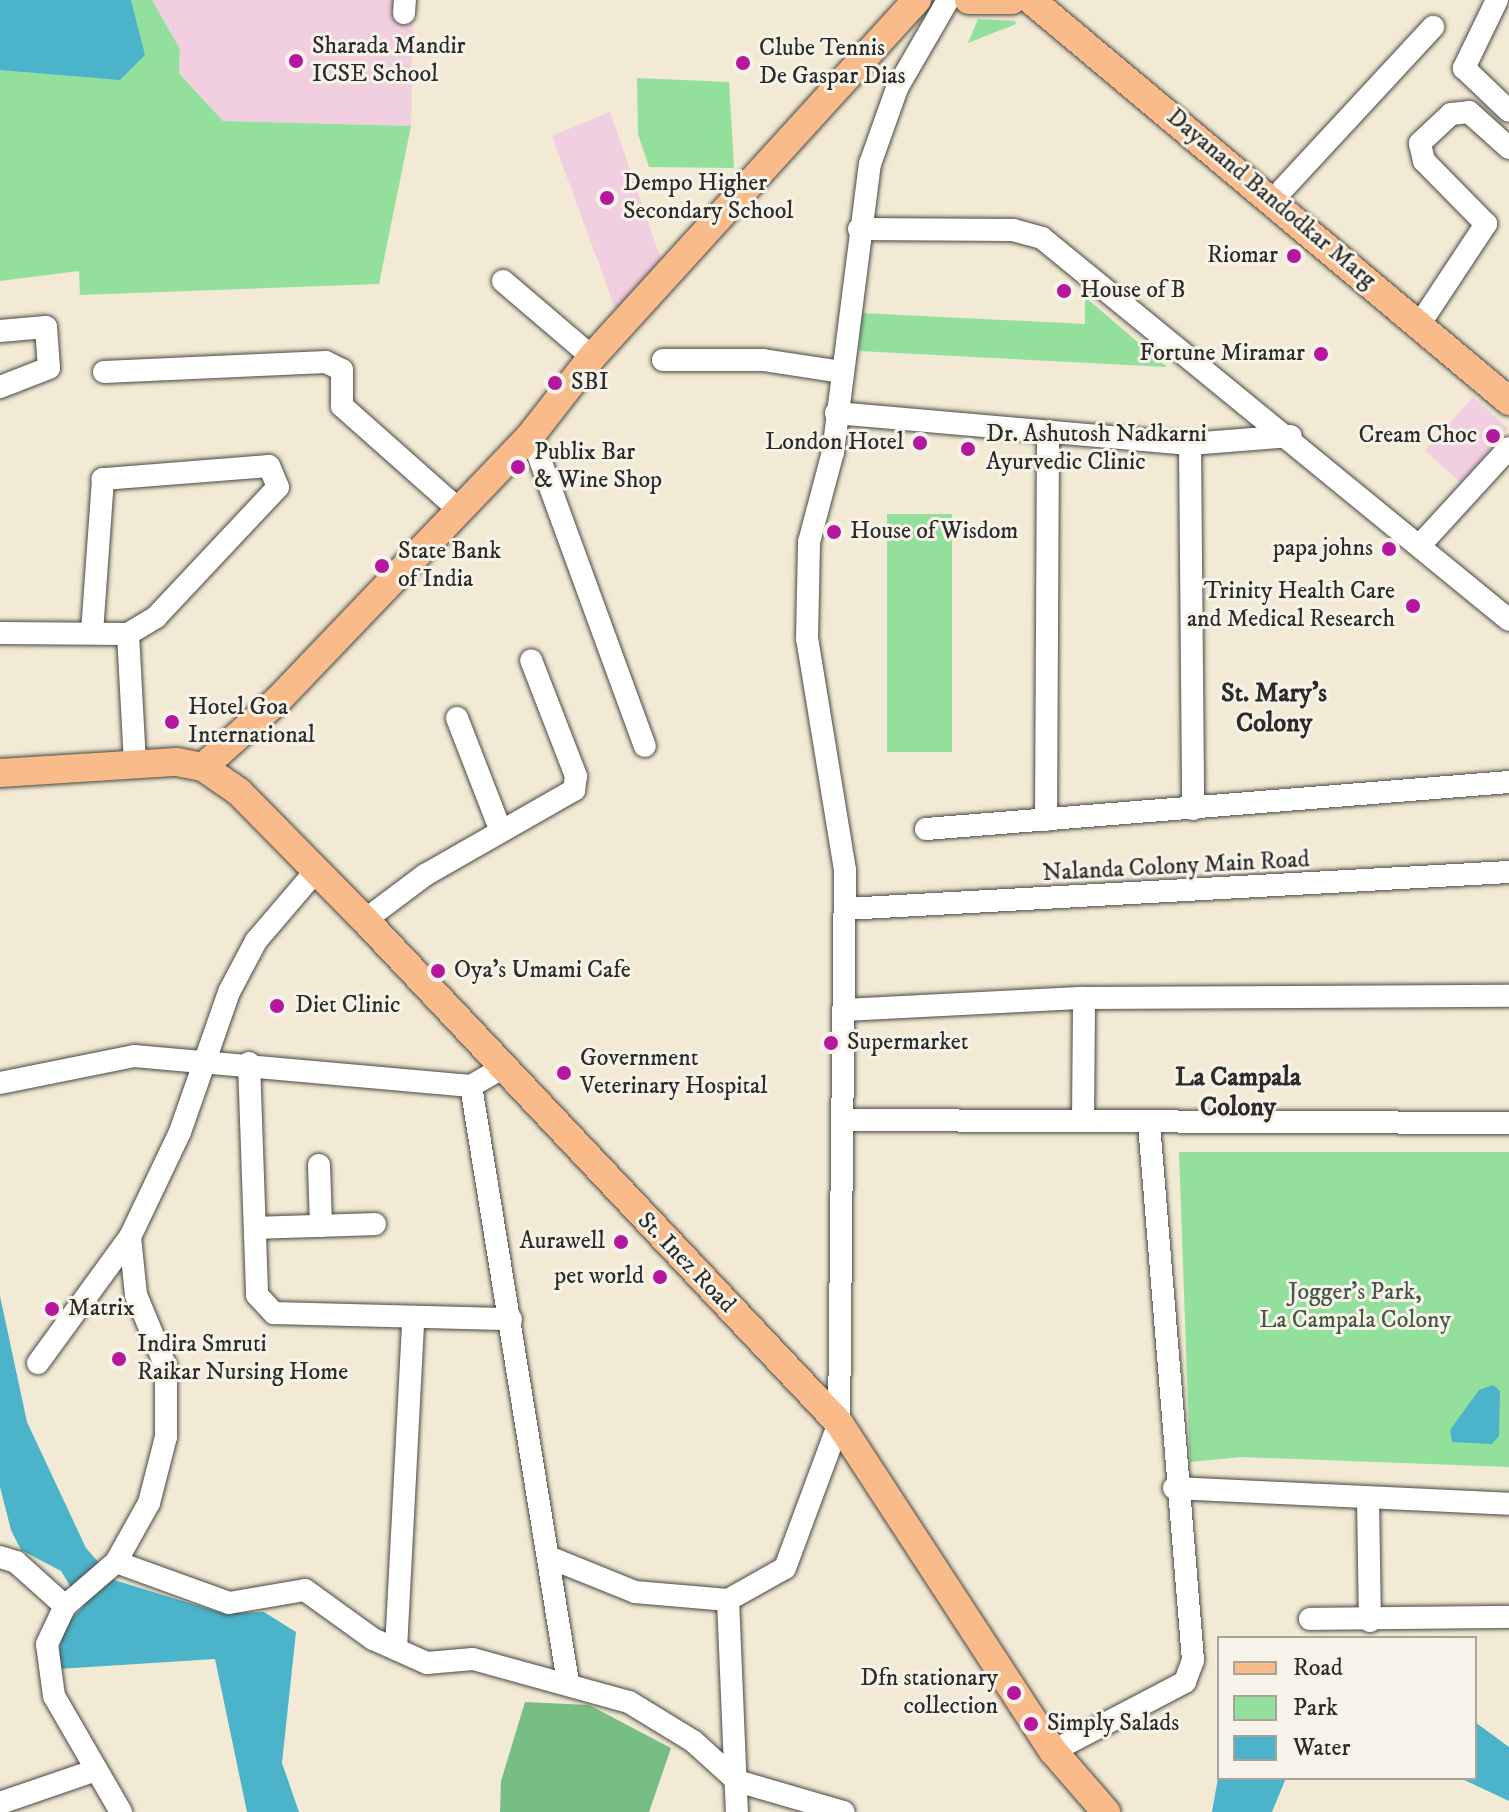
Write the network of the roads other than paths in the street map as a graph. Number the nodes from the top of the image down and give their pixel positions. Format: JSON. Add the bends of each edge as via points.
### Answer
{"nodes":[{"id":1,"x":917,"y":0,"type":"edge"},
{"id":2,"x":948,"y":0,"type":"edge"},
{"id":3,"x":969,"y":0,"type":"edge"},
{"id":4,"x":1012,"y":0,"type":"edge"},
{"id":5,"x":1031,"y":0,"type":"edge"},
{"id":6,"x":1061,"y":0,"type":"edge"},
{"id":7,"x":1497,"y":0,"type":"edge"},
{"id":8,"x":1433,"y":27,"type":"dead end"},
{"id":9,"x":874,"y":47,"type":"junction"},
{"id":10,"x":915,"y":56,"type":"junction"},
{"id":11,"x":1509,"y":111,"type":"edge"},
{"id":12,"x":1509,"y":148,"type":"edge"},
{"id":13,"x":1283,"y":189,"type":"junction"},
{"id":14,"x":859,"y":229,"type":"junction"},
{"id":15,"x":503,"y":281,"type":"dead end"},
{"id":16,"x":1427,"y":313,"type":"junction"},
{"id":17,"x":0,"y":331,"type":"edge"},
{"id":18,"x":592,"y":357,"type":"junction"},
{"id":19,"x":663,"y":360,"type":"dead end"},
{"id":20,"x":104,"y":372,"type":"dead end"},
{"id":21,"x":841,"y":372,"type":"junction"},
{"id":22,"x":1509,"y":384,"type":"edge"},
{"id":23,"x":0,"y":387,"type":"edge"},
{"id":24,"x":1509,"y":401,"type":"edge"},
{"id":25,"x":836,"y":413,"type":"junction"},
{"id":26,"x":531,"y":435,"type":"junction"},
{"id":27,"x":1048,"y":436,"type":"junction"},
{"id":28,"x":1291,"y":436,"type":"junction"},
{"id":29,"x":1190,"y":444,"type":"junction"},
{"id":30,"x":1509,"y":448,"type":"edge"},
{"id":31,"x":458,"y":509,"type":"junction"},
{"id":32,"x":1421,"y":544,"type":"junction"},
{"id":33,"x":1509,"y":620,"type":"edge"},
{"id":34,"x":0,"y":633,"type":"edge"},
{"id":35,"x":92,"y":633,"type":"junction"},
{"id":36,"x":128,"y":634,"type":"junction"},
{"id":37,"x":531,"y":660,"type":"dead end"},
{"id":38,"x":457,"y":718,"type":"dead end"},
{"id":39,"x":645,"y":746,"type":"dead end"},
{"id":40,"x":135,"y":764,"type":"junction"},
{"id":41,"x":203,"y":767,"type":"junction"},
{"id":42,"x":0,"y":773,"type":"edge"},
{"id":43,"x":1509,"y":782,"type":"edge"},
{"id":44,"x":1193,"y":809,"type":"junction"},
{"id":45,"x":1046,"y":820,"type":"junction"},
{"id":46,"x":500,"y":829,"type":"junction"},
{"id":47,"x":926,"y":829,"type":"dead end"},
{"id":48,"x":315,"y":872,"type":"junction"},
{"id":49,"x":1509,"y":872,"type":"edge"},
{"id":50,"x":845,"y":909,"type":"junction"},
{"id":51,"x":365,"y":920,"type":"junction"},
{"id":52,"x":1509,"y":996,"type":"edge"},
{"id":53,"x":1084,"y":998,"type":"junction"},
{"id":54,"x":844,"y":1010,"type":"junction"},
{"id":55,"x":204,"y":1059,"type":"junction"},
{"id":56,"x":249,"y":1063,"type":"junction"},
{"id":57,"x":501,"y":1069,"type":"junction"},
{"id":58,"x":0,"y":1083,"type":"edge"},
{"id":59,"x":471,"y":1086,"type":"junction"},
{"id":60,"x":846,"y":1120,"type":"junction"},
{"id":61,"x":1083,"y":1120,"type":"junction"},
{"id":62,"x":1509,"y":1123,"type":"edge"},
{"id":63,"x":1149,"y":1124,"type":"junction"},
{"id":64,"x":319,"y":1165,"type":"dead end"},
{"id":65,"x":375,"y":1224,"type":"dead end"},
{"id":66,"x":321,"y":1226,"type":"junction"},
{"id":67,"x":255,"y":1228,"type":"junction"},
{"id":68,"x":130,"y":1237,"type":"junction"},
{"id":69,"x":511,"y":1319,"type":"junction"},
{"id":70,"x":413,"y":1320,"type":"junction"},
{"id":71,"x":38,"y":1363,"type":"dead end"},
{"id":72,"x":839,"y":1423,"type":"junction"},
{"id":73,"x":1174,"y":1488,"type":"junction"},
{"id":74,"x":1368,"y":1498,"type":"junction"},
{"id":75,"x":1509,"y":1504,"type":"edge"},
{"id":76,"x":0,"y":1557,"type":"edge"},
{"id":77,"x":551,"y":1558,"type":"junction"},
{"id":78,"x":116,"y":1562,"type":"junction"},
{"id":79,"x":728,"y":1600,"type":"junction"},
{"id":80,"x":65,"y":1606,"type":"junction"},
{"id":81,"x":1509,"y":1617,"type":"edge"},
{"id":82,"x":1310,"y":1619,"type":"dead end"},
{"id":83,"x":1370,"y":1621,"type":"junction"},
{"id":84,"x":396,"y":1649,"type":"junction"},
{"id":85,"x":568,"y":1682,"type":"junction"},
{"id":86,"x":1053,"y":1751,"type":"junction"},
{"id":87,"x":96,"y":1770,"type":"junction"},
{"id":88,"x":737,"y":1781,"type":"junction"},
{"id":89,"x":0,"y":1803,"type":"edge"},
{"id":90,"x":121,"y":1812,"type":"edge"},
{"id":91,"x":737,"y":1812,"type":"edge"},
{"id":92,"x":844,"y":1812,"type":"edge"},
{"id":93,"x":1106,"y":1812,"type":"edge"}],
"edges":[{"from":1,"to":9,"type":"main road"},
{"from":2,"to":10,"type":"street"},
{"from":3,"to":4,"type":"main road"},
{"from":5,"to":24,"type":"main road","name":"Dayanand Bandodkar Marg"},
{"from":6,"to":13,"type":"main road","name":"Dayanand Bandodkar Marg"},
{"from":7,"to":11,"type":"street","via":[[1464,68]]},
{"from":8,"to":13,"type":"street"},
{"from":9,"to":10,"type":"street","via":[[912,35]]},
{"from":9,"to":18,"type":"main road"},
{"from":10,"to":14,"type":"street","via":[[870,164]]},
{"from":12,"to":16,"type":"street","via":[[1469,112],[1451,114],[1420,143],[1424,161],[1486,224]]},
{"from":13,"to":16,"type":"main road","name":"Dayanand Bandodkar Marg"},
{"from":14,"to":21,"type":"street"},
{"from":14,"to":28,"type":"street","via":[[1013,230],[1042,238]]},
{"from":15,"to":18,"type":"street"},
{"from":16,"to":22,"type":"main road","name":"Dayanand Bandodkar Marg"},
{"from":17,"to":23,"type":"street","via":[[46,327],[49,368]]},
{"from":18,"to":26,"type":"main road"},
{"from":19,"to":21,"type":"street","via":[[763,360]]},
{"from":20,"to":31,"type":"street","via":[[326,362],[342,370],[342,406]]},
{"from":21,"to":25,"type":"street"},
{"from":25,"to":27,"type":"street"},
{"from":25,"to":50,"type":"street","via":[[809,542],[807,639]]},
{"from":26,"to":31,"type":"main road"},
{"from":26,"to":39,"type":"street"},
{"from":27,"to":29,"type":"street"},
{"from":27,"to":45,"type":"street"},
{"from":28,"to":29,"type":"street"},
{"from":28,"to":32,"type":"street"},
{"from":29,"to":44,"type":"street"},
{"from":30,"to":32,"type":"street"},
{"from":31,"to":41,"type":"main road","via":[[278,700]]},
{"from":32,"to":33,"type":"street"},
{"from":34,"to":35,"type":"street"},
{"from":35,"to":36,"type":"street"},
{"from":35,"to":36,"type":"street","via":[[103,479],[269,466],[278,487],[156,617]]},
{"from":36,"to":40,"type":"street"},
{"from":37,"to":46,"type":"street","via":[[576,784]]},
{"from":38,"to":46,"type":"street"},
{"from":40,"to":41,"type":"main road"},
{"from":40,"to":42,"type":"main road"},
{"from":41,"to":48,"type":"main road","name":"St. Inez Road","via":[[239,792]]},
{"from":43,"to":44,"type":"street"},
{"from":44,"to":45,"type":"street"},
{"from":45,"to":47,"type":"street"},
{"from":46,"to":51,"type":"street"},
{"from":48,"to":51,"type":"main road","name":"St. Inez Road"},
{"from":48,"to":55,"type":"street","via":[[256,941]]},
{"from":49,"to":50,"type":"street","name":"Nalanda Colony Main Road"},
{"from":50,"to":54,"type":"street"},
{"from":51,"to":57,"type":"main road","name":"St. Inez Road"},
{"from":52,"to":53,"type":"street"},
{"from":53,"to":54,"type":"street"},
{"from":53,"to":61,"type":"street"},
{"from":54,"to":60,"type":"street"},
{"from":55,"to":56,"type":"street"},
{"from":55,"to":58,"type":"street","via":[[134,1056]]},
{"from":55,"to":68,"type":"street","via":[[180,1132]]},
{"from":56,"to":59,"type":"street"},
{"from":56,"to":67,"type":"street"},
{"from":57,"to":59,"type":"street"},
{"from":57,"to":72,"type":"main road","name":"St. Inez Road"},
{"from":59,"to":69,"type":"street"},
{"from":60,"to":61,"type":"street"},
{"from":60,"to":72,"type":"street"},
{"from":61,"to":63,"type":"street"},
{"from":62,"to":63,"type":"street"},
{"from":63,"to":73,"type":"street"},
{"from":64,"to":66,"type":"street"},
{"from":65,"to":66,"type":"street"},
{"from":66,"to":67,"type":"street"},
{"from":67,"to":70,"type":"street","via":[[257,1295],[274,1313]]},
{"from":68,"to":71,"type":"street"},
{"from":68,"to":78,"type":"street","via":[[136,1295],[166,1367],[166,1437],[149,1503]]},
{"from":69,"to":70,"type":"street"},
{"from":69,"to":77,"type":"street"},
{"from":70,"to":84,"type":"street"},
{"from":72,"to":79,"type":"street","via":[[785,1568]]},
{"from":72,"to":86,"type":"main road","name":"St. Inez Road"},
{"from":73,"to":74,"type":"street"},
{"from":73,"to":86,"type":"street","via":[[1193,1660],[1185,1682]]},
{"from":74,"to":75,"type":"street"},
{"from":74,"to":83,"type":"street"},
{"from":76,"to":80,"type":"street","via":[[16,1562]]},
{"from":77,"to":79,"type":"street","via":[[635,1592]]},
{"from":77,"to":85,"type":"street"},
{"from":78,"to":80,"type":"street"},
{"from":78,"to":84,"type":"street","via":[[229,1603],[305,1590]]},
{"from":79,"to":88,"type":"street"},
{"from":80,"to":87,"type":"street","via":[[47,1644],[54,1696]]},
{"from":81,"to":83,"type":"street"},
{"from":82,"to":83,"type":"street"},
{"from":84,"to":85,"type":"street","via":[[427,1663],[473,1659]]},
{"from":85,"to":88,"type":"street","via":[[629,1702],[693,1741]]},
{"from":86,"to":93,"type":"main road","name":"St. Inez Road"},
{"from":87,"to":89,"type":"street"},
{"from":87,"to":90,"type":"street"},
{"from":88,"to":91,"type":"street"},
{"from":88,"to":92,"type":"street"}]}
